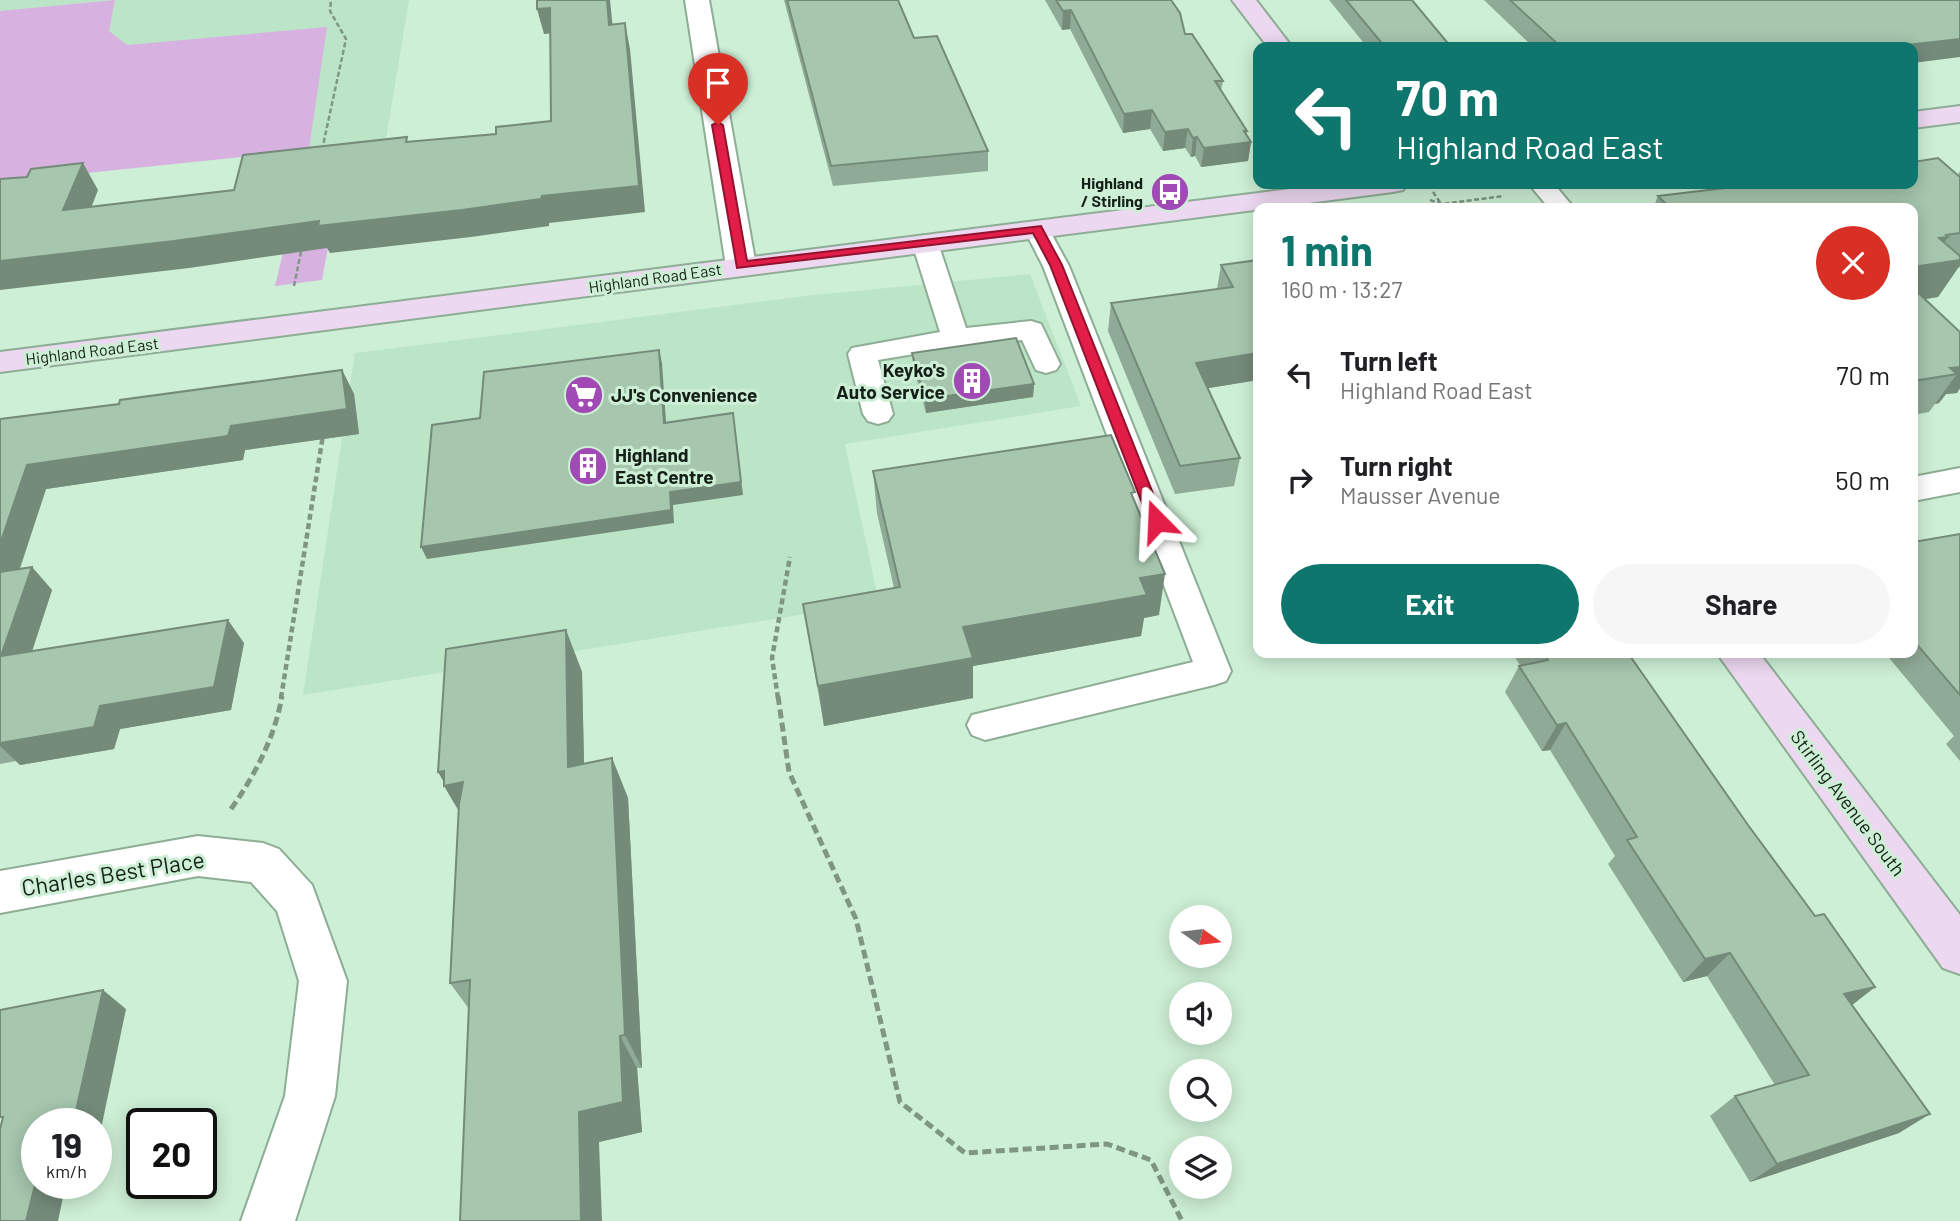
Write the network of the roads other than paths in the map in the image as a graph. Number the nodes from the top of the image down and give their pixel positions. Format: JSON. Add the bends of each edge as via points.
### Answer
{"nodes":[{"id":1,"x":697,"y":0,"type":"edge"},
{"id":2,"x":1244,"y":0,"type":"edge"},
{"id":3,"x":1276,"y":42,"type":"edge"},
{"id":4,"x":1960,"y":114,"type":"edge"},
{"id":5,"x":1918,"y":119,"type":"edge"},
{"id":6,"x":1391,"y":190,"type":"edge"},
{"id":7,"x":1273,"y":203,"type":"edge"},
{"id":8,"x":1253,"y":205,"type":"edge"},
{"id":9,"x":1037,"y":229,"type":"junction"},
{"id":10,"x":925,"y":243,"type":"junction"},
{"id":11,"x":741,"y":266,"type":"junction"},
{"id":12,"x":956,"y":338,"type":"junction"},
{"id":13,"x":0,"y":362,"type":"edge"},
{"id":14,"x":1046,"y":364,"type":"dead end"},
{"id":15,"x":878,"y":414,"type":"dead end"},
{"id":16,"x":1960,"y":480,"type":"edge"},
{"id":17,"x":1918,"y":488,"type":"edge"},
{"id":18,"x":1741,"y":658,"type":"edge"},
{"id":19,"x":985,"y":725,"type":"dead end"},
{"id":20,"x":0,"y":892,"type":"edge"},
{"id":21,"x":1960,"y":952,"type":"edge"},
{"id":22,"x":268,"y":1221,"type":"edge"}],
"edges":[{"from":1,"to":11,"type":"street"},
{"from":2,"to":3,"type":"street"},
{"from":4,"to":5,"type":"street"},
{"from":6,"to":7,"type":"street","name":"Highland Road East"},
{"from":8,"to":9,"type":"street","name":"Highland Road East"},
{"from":9,"to":10,"type":"street","name":"Highland Road East"},
{"from":9,"to":19,"type":"lane","via":[[1056,265],[1115,448],[1213,671]]},
{"from":10,"to":11,"type":"street","name":"Highland Road East"},
{"from":10,"to":12,"type":"lane"},
{"from":11,"to":13,"type":"street","name":"Highland Road East"},
{"from":12,"to":14,"type":"lane","via":[[1031,330]]},
{"from":12,"to":15,"type":"lane","via":[[862,354]]},
{"from":16,"to":17,"type":"street"},
{"from":18,"to":21,"type":"street","name":"Stirling Avenue South"},
{"from":20,"to":22,"type":"street","name":"Charles Best Place","via":[[198,856],[263,863],[296,900],[323,981],[310,1096]]}]}
